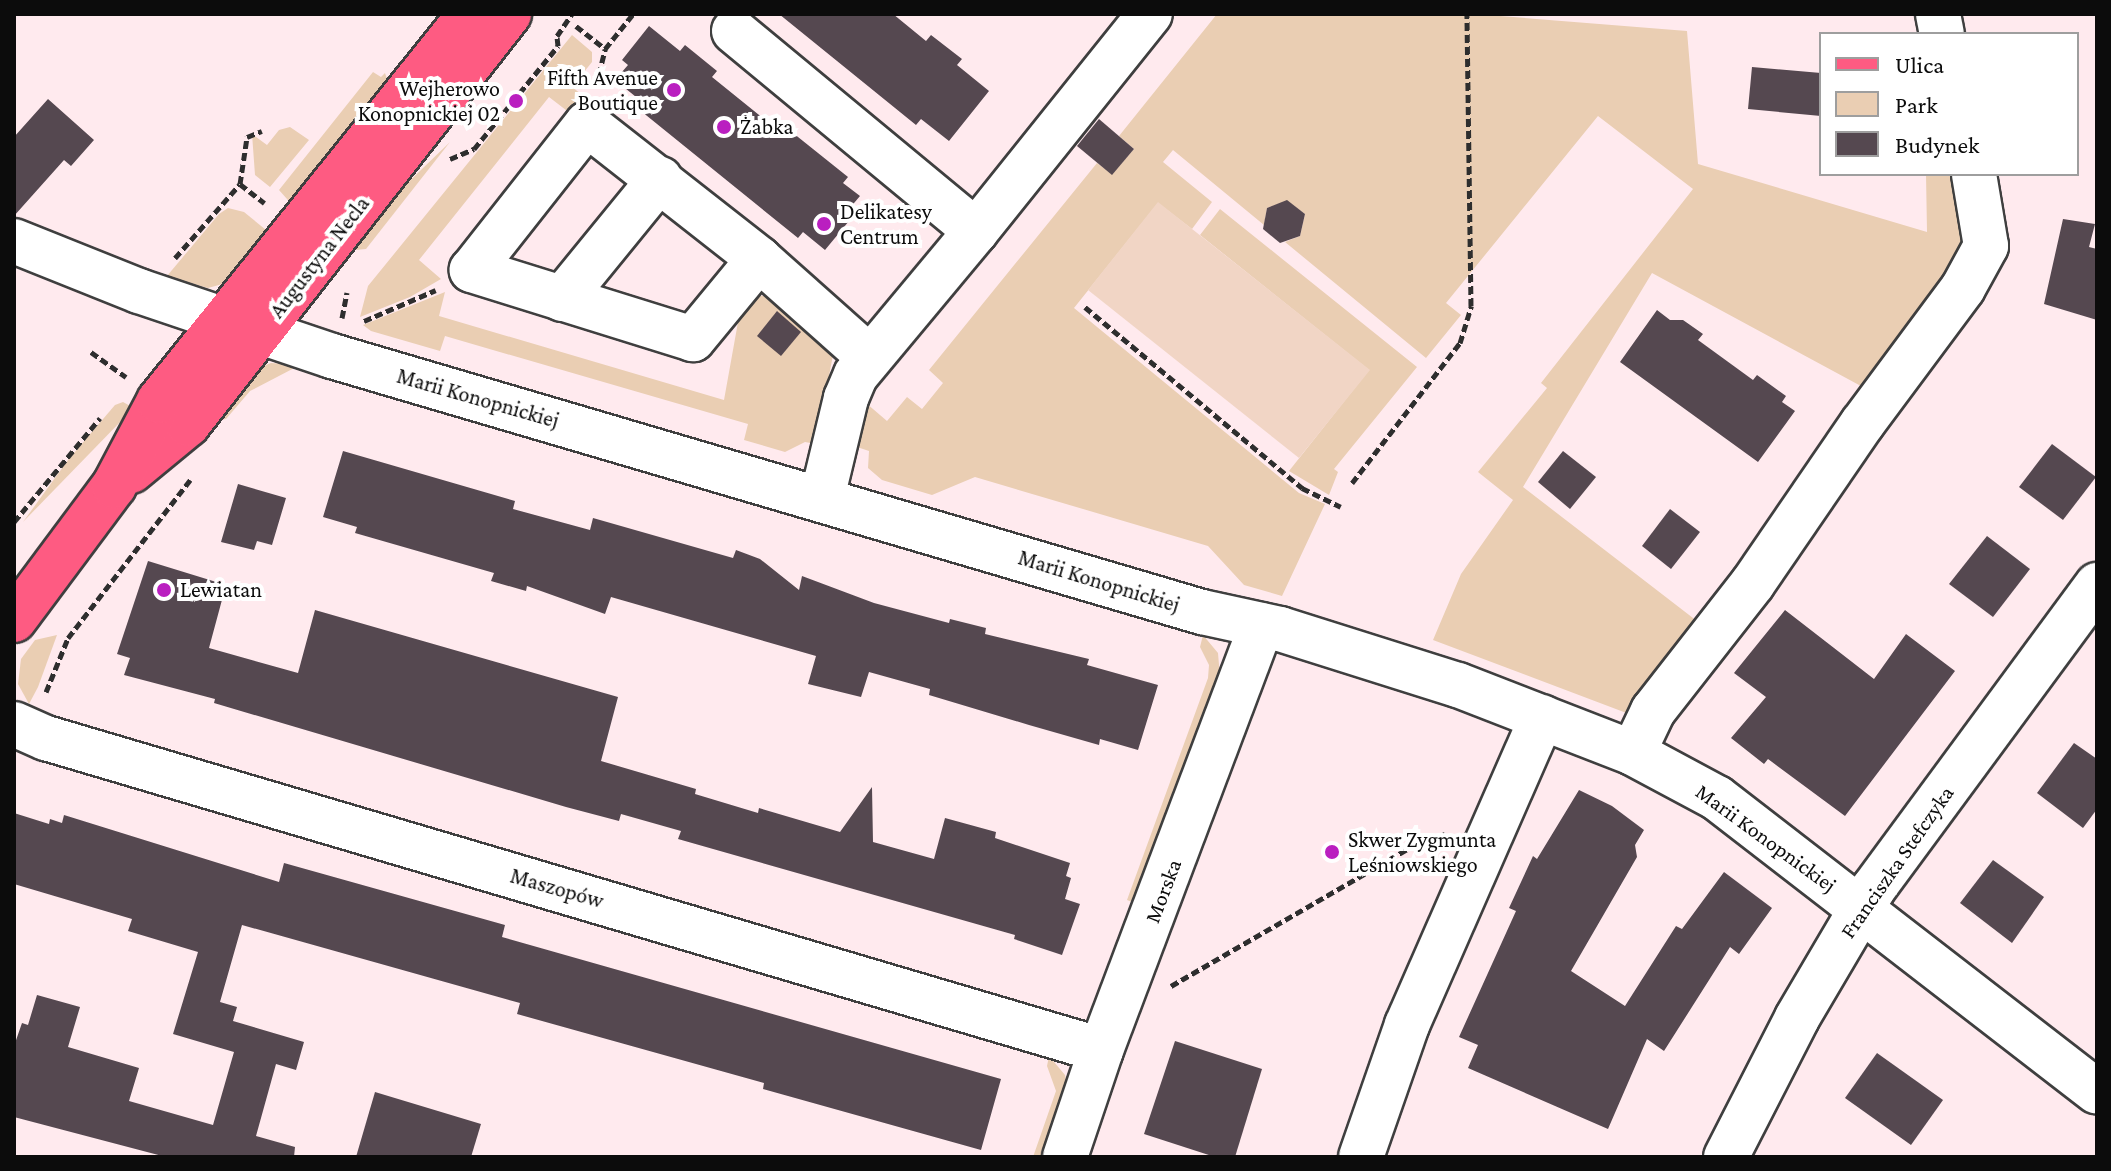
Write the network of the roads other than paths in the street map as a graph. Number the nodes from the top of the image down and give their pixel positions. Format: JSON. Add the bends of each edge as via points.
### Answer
{"nodes":[{"id":1,"x":470,"y":14,"type":"edge"},
{"id":2,"x":509,"y":14,"type":"edge"},
{"id":3,"x":1150,"y":14,"type":"edge"},
{"id":4,"x":734,"y":31,"type":"dead end"},
{"id":5,"x":1974,"y":176,"type":"edge"},
{"id":6,"x":660,"y":179,"type":"junction"},
{"id":7,"x":976,"y":231,"type":"junction"},
{"id":8,"x":14,"y":241,"type":"edge"},
{"id":9,"x":759,"y":259,"type":"junction"},
{"id":10,"x":562,"y":299,"type":"junction"},
{"id":11,"x":242,"y":326,"type":"junction"},
{"id":12,"x":869,"y":357,"type":"junction"},
{"id":13,"x":822,"y":498,"type":"junction"},
{"id":14,"x":2097,"y":585,"type":"edge"},
{"id":15,"x":14,"y":620,"type":"edge"},
{"id":16,"x":1262,"y":625,"type":"junction"},
{"id":17,"x":1542,"y":717,"type":"junction"},
{"id":18,"x":14,"y":724,"type":"edge"},
{"id":19,"x":1633,"y":753,"type":"junction"},
{"id":20,"x":1860,"y":908,"type":"junction"},
{"id":21,"x":1101,"y":1050,"type":"junction"},
{"id":22,"x":2097,"y":1092,"type":"edge"},
{"id":23,"x":1065,"y":1157,"type":"edge"},
{"id":24,"x":1361,"y":1157,"type":"edge"},
{"id":25,"x":1726,"y":1157,"type":"edge"}],
"edges":[{"from":1,"to":11,"type":"main road","name":"Augustyna Necla"},
{"from":2,"to":11,"type":"main road","name":"Augustyna Necla"},
{"from":3,"to":7,"type":"street"},
{"from":4,"to":7,"type":"street"},
{"from":5,"to":19,"type":"street","via":[[1986,246],[1963,288],[1753,583],[1653,711]]},
{"from":6,"to":9,"type":"street"},
{"from":6,"to":10,"type":"street"},
{"from":6,"to":10,"type":"street","via":[[587,124],[472,270]]},
{"from":7,"to":12,"type":"street"},
{"from":8,"to":11,"type":"street","name":"Marii Konopnickiej"},
{"from":9,"to":10,"type":"street","via":[[693,339]]},
{"from":9,"to":12,"type":"street"},
{"from":11,"to":13,"type":"street","name":"Marii Konopnickiej"},
{"from":11,"to":15,"type":"main road","name":"Augustyna Necla","via":[[188,424],[114,486]]},
{"from":12,"to":13,"type":"street","via":[[846,398]]},
{"from":13,"to":16,"type":"street","name":"Marii Konopnickiej","via":[[1202,612]]},
{"from":14,"to":20,"type":"street","name":"Franciszka Stefczyka"},
{"from":16,"to":17,"type":"street","name":"Marii Konopnickiej","via":[[1458,685]]},
{"from":16,"to":21,"type":"street","name":"Morska"},
{"from":17,"to":19,"type":"street","name":"Marii Konopnickiej"},
{"from":17,"to":24,"type":"street","via":[[1407,1025]]},
{"from":18,"to":21,"type":"street","name":"Maszopów","via":[[46,738]]},
{"from":19,"to":20,"type":"street","name":"Marii Konopnickiej","via":[[1717,798]]},
{"from":20,"to":22,"type":"street","name":"Marii Konopnickiej"},
{"from":20,"to":25,"type":"street","name":"Franciszka Stefczyka"},
{"from":21,"to":23,"type":"street","name":"Morska"}]}
